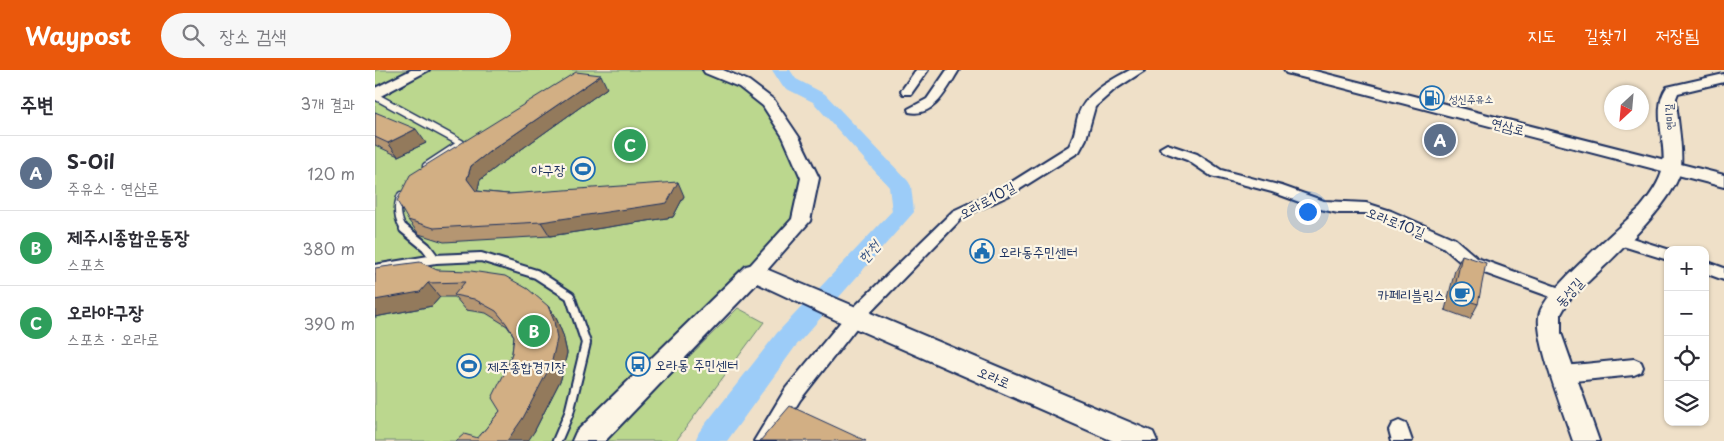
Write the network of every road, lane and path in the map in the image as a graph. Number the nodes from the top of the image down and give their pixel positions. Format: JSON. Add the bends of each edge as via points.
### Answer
{"nodes":[{"id":1,"x":423,"y":70,"type":"edge"},
{"id":2,"x":922,"y":70,"type":"edge"},
{"id":3,"x":949,"y":70,"type":"edge"},
{"id":4,"x":1139,"y":70,"type":"edge"},
{"id":5,"x":1292,"y":70,"type":"edge"},
{"id":6,"x":715,"y":71,"type":"edge"},
{"id":7,"x":1724,"y":78,"type":"edge"},
{"id":8,"x":907,"y":91,"type":"dead end"},
{"id":9,"x":375,"y":95,"type":"edge"},
{"id":10,"x":914,"y":109,"type":"dead end"},
{"id":11,"x":1167,"y":148,"type":"dead end"},
{"id":12,"x":1672,"y":168,"type":"junction"},
{"id":13,"x":421,"y":169,"type":"edge"},
{"id":14,"x":1724,"y":181,"type":"edge"},
{"id":15,"x":403,"y":192,"type":"edge"},
{"id":16,"x":1619,"y":239,"type":"junction"},
{"id":17,"x":1664,"y":254,"type":"edge"},
{"id":18,"x":435,"y":258,"type":"junction"},
{"id":19,"x":375,"y":260,"type":"edge"},
{"id":20,"x":379,"y":268,"type":"edge"},
{"id":21,"x":1709,"y":268,"type":"edge"},
{"id":22,"x":754,"y":272,"type":"junction"},
{"id":23,"x":1724,"y":274,"type":"edge"},
{"id":24,"x":1563,"y":295,"type":"junction"},
{"id":25,"x":850,"y":316,"type":"junction"},
{"id":26,"x":1634,"y":367,"type":"dead end"},
{"id":27,"x":1564,"y":374,"type":"junction"},
{"id":28,"x":557,"y":441,"type":"edge"},
{"id":29,"x":586,"y":441,"type":"edge"},
{"id":30,"x":763,"y":441,"type":"edge"},
{"id":31,"x":1143,"y":441,"type":"edge"},
{"id":32,"x":1586,"y":441,"type":"edge"}],
"edges":[{"from":1,"to":9,"type":"street"},
{"from":2,"to":8,"type":"street"},
{"from":3,"to":10,"type":"street","via":[[932,102]]},
{"from":4,"to":25,"type":"street","name":"오라로10길","via":[[1094,100],[1086,111],[1082,139],[1075,149],[1007,190],[958,214]]},
{"from":5,"to":12,"type":"main road","name":"연삼로"},
{"from":6,"to":22,"type":"street","via":[[744,84],[769,103],[791,137],[810,178],[801,222]]},
{"from":7,"to":12,"type":"street","name":"연미길","via":[[1672,90],[1668,98]]},
{"from":9,"to":13,"type":"lane","via":[[461,143]]},
{"from":11,"to":24,"type":"street","name":"오라로10길","via":[[1186,154],[1216,174],[1277,189],[1321,205],[1366,208],[1386,214],[1449,243],[1471,262]]},
{"from":12,"to":14,"type":"main road","name":"연삼로"},
{"from":12,"to":16,"type":"street","name":"동성길","via":[[1647,212]]},
{"from":15,"to":18,"type":"lane","via":[[398,200],[398,219],[408,236],[433,253]]},
{"from":16,"to":17,"type":"street"},
{"from":16,"to":24,"type":"street","name":"동성길"},
{"from":18,"to":20,"type":"lane"},
{"from":18,"to":28,"type":"lane","via":[[481,256],[536,274],[570,296],[586,343],[569,413]]},
{"from":19,"to":20,"type":"lane"},
{"from":21,"to":23,"type":"street"},
{"from":22,"to":25,"type":"main road","name":"오라로"},
{"from":22,"to":29,"type":"main road"},
{"from":24,"to":27,"type":"street","name":"동성길","via":[[1550,313],[1549,333]]},
{"from":25,"to":30,"type":"street","name":"오라로10길"},
{"from":25,"to":31,"type":"main road","name":"오라로"},
{"from":26,"to":27,"type":"street"},
{"from":27,"to":32,"type":"street","name":"동성길"}]}
